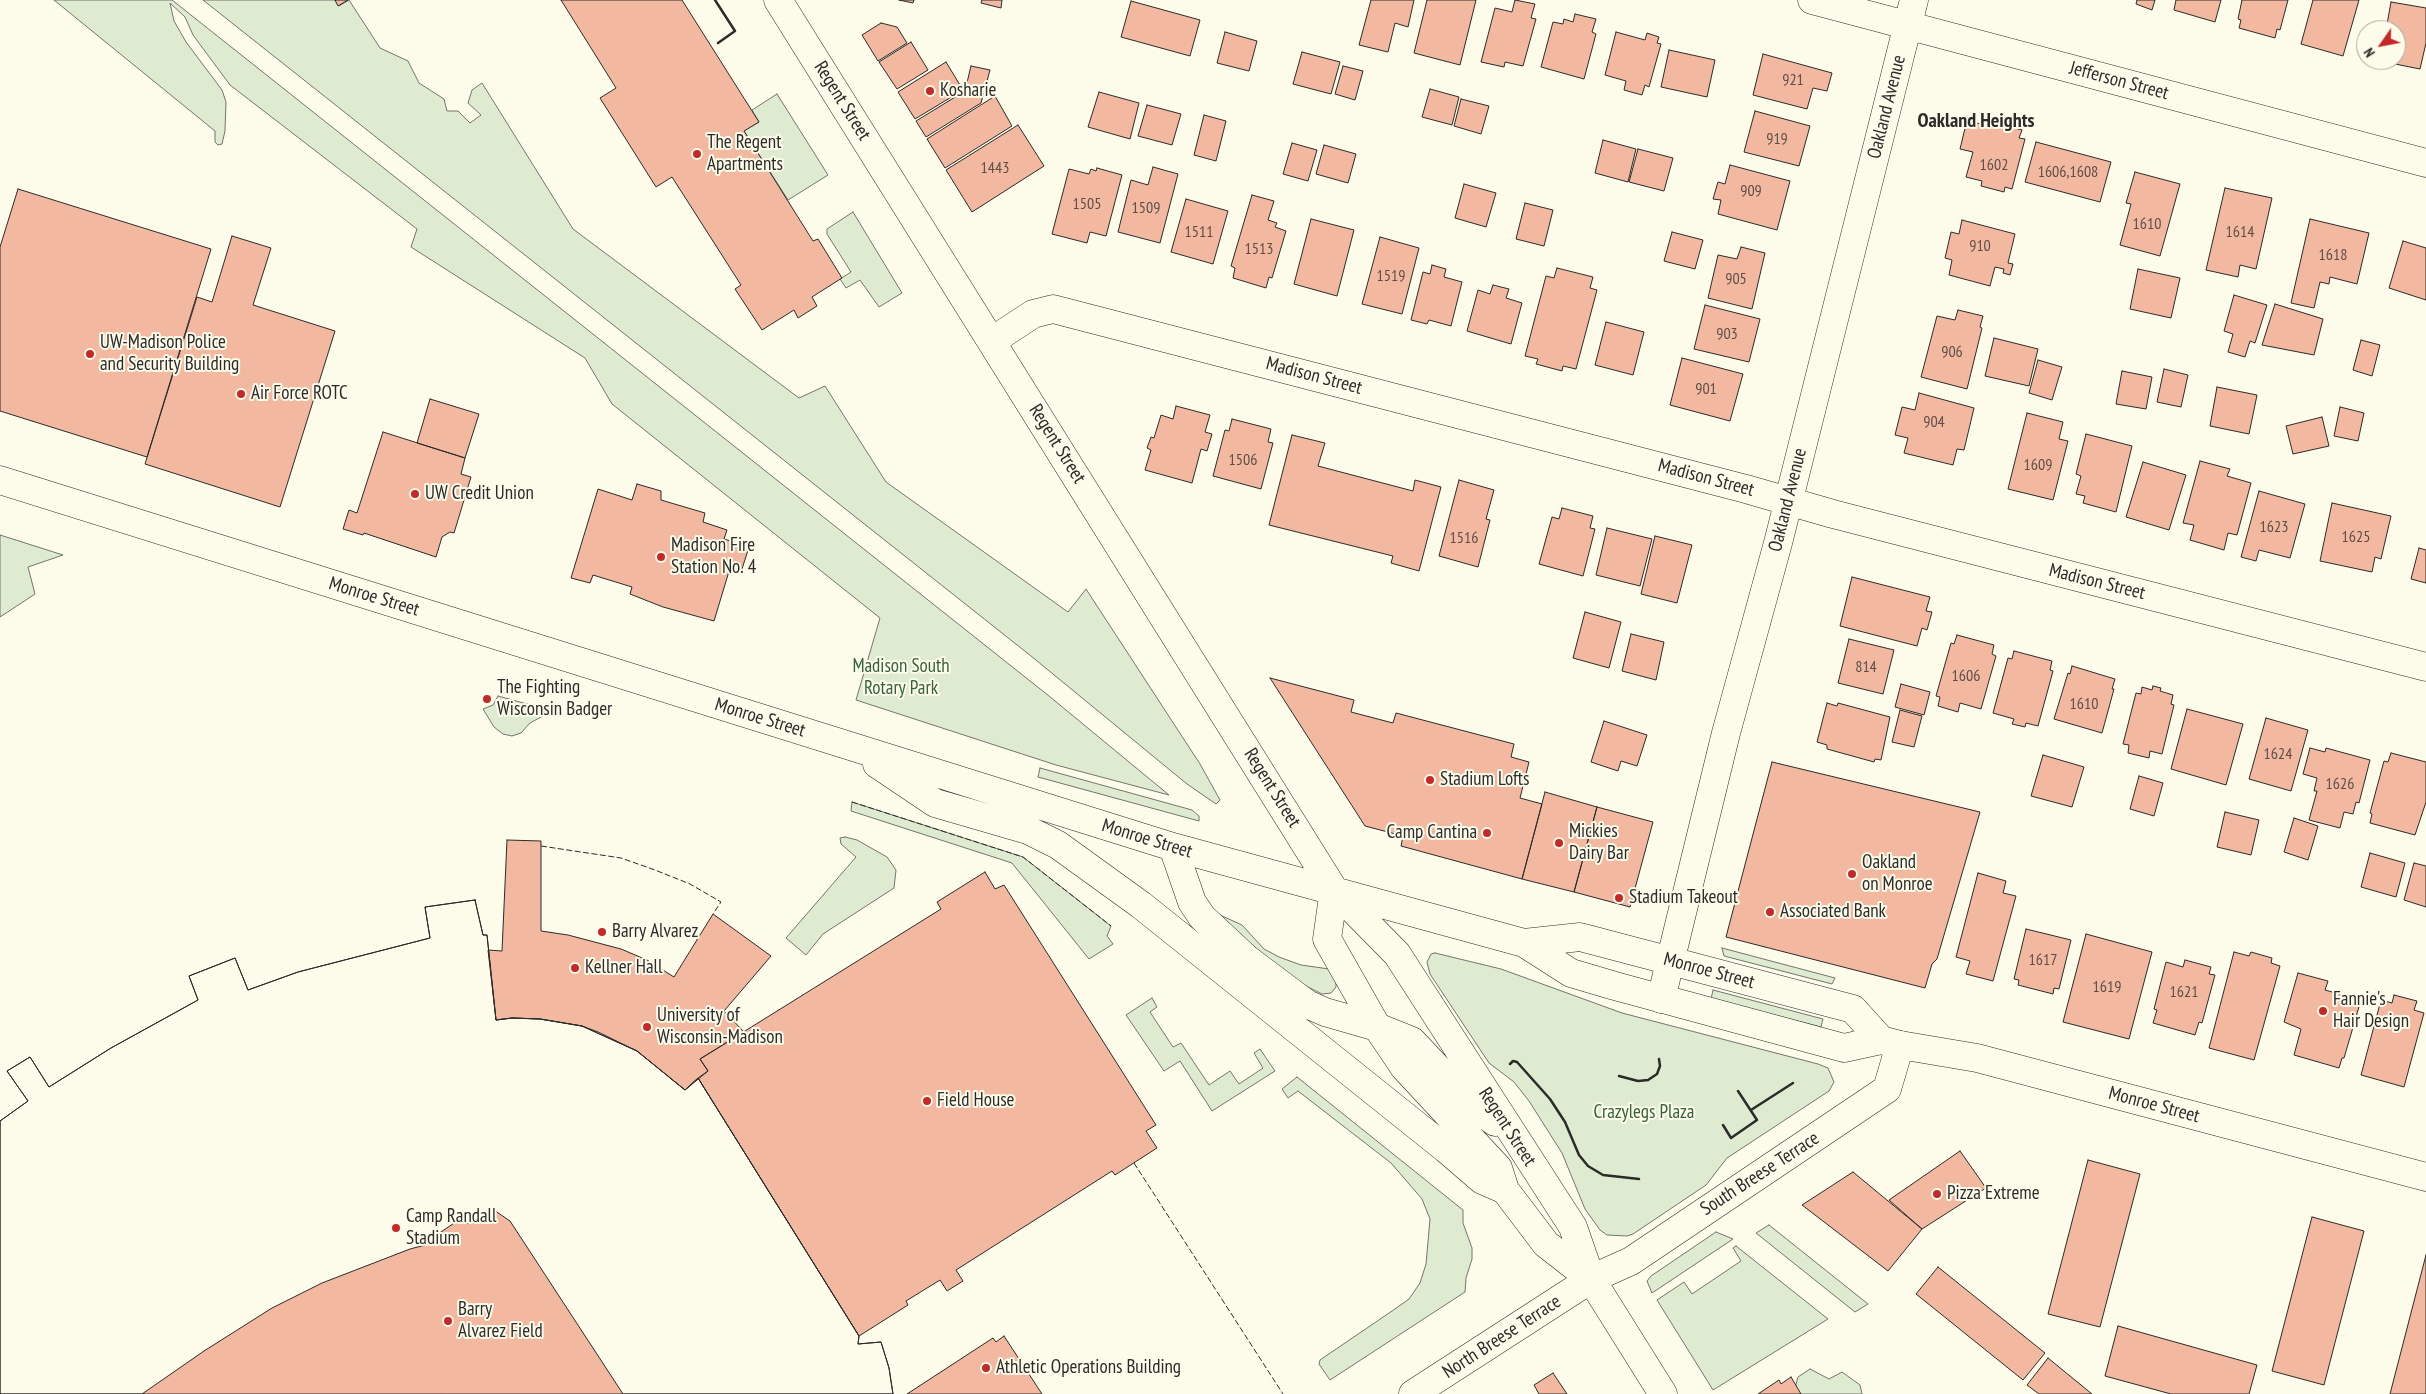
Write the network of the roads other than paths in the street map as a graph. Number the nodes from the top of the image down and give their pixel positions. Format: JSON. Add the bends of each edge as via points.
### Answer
{"nodes":[{"id":1,"x":778,"y":0,"type":"edge"},
{"id":2,"x":1812,"y":0,"type":"edge"},
{"id":3,"x":1911,"y":13,"type":"edge"},
{"id":4,"x":2426,"y":163,"type":"edge"},
{"id":5,"x":992,"y":341,"type":"junction"},
{"id":6,"x":0,"y":480,"type":"edge"},
{"id":7,"x":1788,"y":500,"type":"junction"},
{"id":8,"x":2426,"y":667,"type":"edge"},
{"id":9,"x":851,"y":747,"type":"junction"},
{"id":10,"x":1173,"y":848,"type":"junction"},
{"id":11,"x":1334,"y":890,"type":"junction"},
{"id":12,"x":1524,"y":943,"type":"junction"},
{"id":13,"x":1670,"y":961,"type":"junction"},
{"id":14,"x":1661,"y":999,"type":"junction"},
{"id":15,"x":1378,"y":1027,"type":"junction"},
{"id":16,"x":1890,"y":1042,"type":"junction"},
{"id":17,"x":1511,"y":1134,"type":"junction"},
{"id":18,"x":2426,"y":1177,"type":"edge"},
{"id":19,"x":1505,"y":1190,"type":"junction"},
{"id":20,"x":1591,"y":1279,"type":"junction"},
{"id":21,"x":1413,"y":1394,"type":"edge"},
{"id":22,"x":1663,"y":1394,"type":"edge"}],
"edges":[{"from":1,"to":5,"type":"main road","name":"Regent Street"},
{"from":2,"to":3,"type":"main road","name":"Jefferson Street"},
{"from":3,"to":4,"type":"main road","name":"Jefferson Street"},
{"from":3,"to":7,"type":"main road","name":"Oakland Avenue"},
{"from":5,"to":7,"type":"main road","name":"Madison Street","via":[[1033,314],[1053,309]]},
{"from":5,"to":11,"type":"main road","name":"Regent Street"},
{"from":6,"to":9,"type":"main road","name":"Monroe Street"},
{"from":7,"to":8,"type":"main road","name":"Madison Street"},
{"from":7,"to":13,"type":"main road","name":"Oakland Avenue"},
{"from":9,"to":10,"type":"main road","name":"Monroe Street"},
{"from":9,"to":19,"type":"main road","via":[[934,803],[1028,830],[1058,845],[1148,911],[1482,1180]]},
{"from":10,"to":11,"type":"main road","name":"Monroe Street"},
{"from":10,"to":15,"type":"main road","via":[[1192,902],[1202,917],[1247,959],[1307,1004]]},
{"from":11,"to":12,"type":"main road","name":"Monroe Street"},
{"from":11,"to":15,"type":"main road","name":"Regent Street","via":[[1327,939]]},
{"from":11,"to":17,"type":"main road","name":"Regent Street","via":[[1397,954]]},
{"from":12,"to":13,"type":"main road","name":"Monroe Street","via":[[1580,938]]},
{"from":12,"to":14,"type":"main road","name":"Monroe Street","via":[[1571,973]]},
{"from":13,"to":14,"type":"main road","name":"Oakland Avenue"},
{"from":13,"to":16,"type":"main road","name":"Monroe Street","via":[[1853,1009]]},
{"from":14,"to":16,"type":"main road","name":"Monroe Street","via":[[1844,1048]]},
{"from":15,"to":17,"type":"main road","via":[[1412,1041],[1473,1106]]},
{"from":15,"to":19,"type":"main road","name":"Regent Street","via":[[1404,1067],[1498,1168]]},
{"from":16,"to":18,"type":"main road","name":"Monroe Street","via":[[1977,1058]]},
{"from":16,"to":20,"type":"main road","name":"South Breese Terrace","via":[[1887,1089],[1631,1261]]},
{"from":17,"to":20,"type":"main road","name":"Regent Street","via":[[1573,1227]]},
{"from":19,"to":20,"type":"main road","name":"Regent Street","via":[[1546,1244]]},
{"from":20,"to":21,"type":"main road","name":"North Breese Terrace"},
{"from":20,"to":22,"type":"main road","name":"Regent Street"}]}
